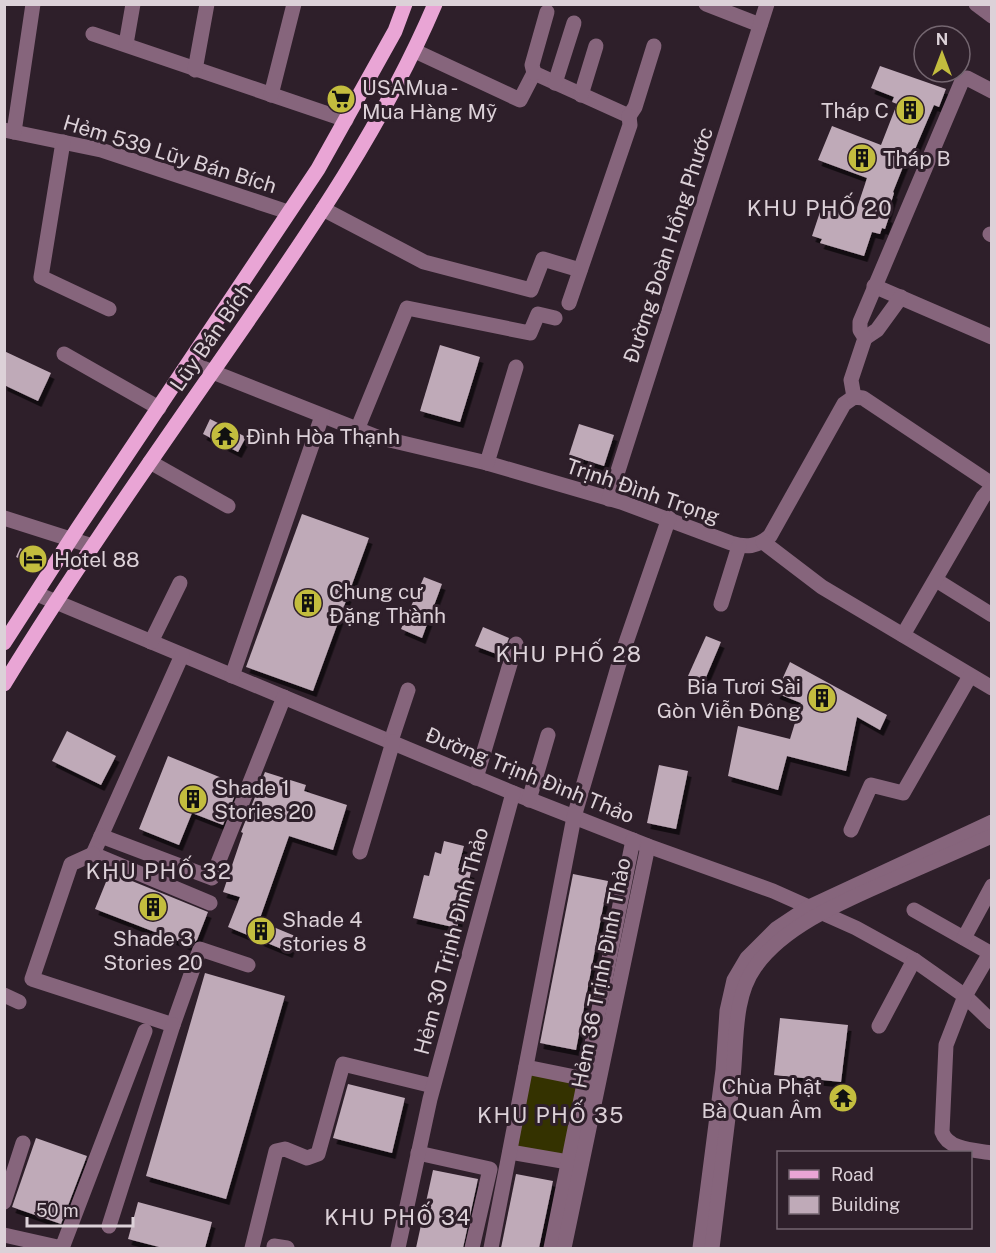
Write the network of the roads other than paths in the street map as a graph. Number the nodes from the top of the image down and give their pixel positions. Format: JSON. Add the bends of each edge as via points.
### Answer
{"nodes":[{"id":1,"x":33,"y":4,"type":"edge"},
{"id":2,"x":133,"y":4,"type":"edge"},
{"id":3,"x":207,"y":4,"type":"edge"},
{"id":4,"x":294,"y":4,"type":"edge"},
{"id":5,"x":405,"y":4,"type":"edge"},
{"id":6,"x":435,"y":4,"type":"edge"},
{"id":7,"x":706,"y":4,"type":"edge"},
{"id":8,"x":767,"y":4,"type":"edge"},
{"id":9,"x":976,"y":4,"type":"edge"},
{"id":10,"x":547,"y":12,"type":"dead end"},
{"id":11,"x":992,"y":16,"type":"edge"},
{"id":12,"x":574,"y":23,"type":"dead end"},
{"id":13,"x":760,"y":25,"type":"junction"},
{"id":14,"x":93,"y":34,"type":"dead end"},
{"id":15,"x":126,"y":44,"type":"junction"},
{"id":16,"x":596,"y":45,"type":"dead end"},
{"id":17,"x":654,"y":46,"type":"dead end"},
{"id":18,"x":415,"y":51,"type":"junction"},
{"id":19,"x":195,"y":70,"type":"junction"},
{"id":20,"x":534,"y":73,"type":"junction"},
{"id":21,"x":555,"y":83,"type":"junction"},
{"id":22,"x":992,"y":91,"type":"edge"},
{"id":23,"x":271,"y":95,"type":"junction"},
{"id":24,"x":581,"y":95,"type":"junction"},
{"id":25,"x":629,"y":116,"type":"junction"},
{"id":26,"x":346,"y":120,"type":"junction"},
{"id":27,"x":9,"y":131,"type":"edge"},
{"id":28,"x":63,"y":142,"type":"junction"},
{"id":29,"x":323,"y":209,"type":"junction"},
{"id":30,"x":288,"y":212,"type":"junction"},
{"id":31,"x":580,"y":270,"type":"junction"},
{"id":32,"x":874,"y":286,"type":"junction"},
{"id":33,"x":901,"y":297,"type":"junction"},
{"id":34,"x":569,"y":303,"type":"dead end"},
{"id":35,"x":109,"y":309,"type":"dead end"},
{"id":36,"x":555,"y":318,"type":"dead end"},
{"id":37,"x":992,"y":337,"type":"edge"},
{"id":38,"x":865,"y":338,"type":"junction"},
{"id":39,"x":64,"y":354,"type":"dead end"},
{"id":40,"x":190,"y":363,"type":"junction"},
{"id":41,"x":516,"y":367,"type":"dead end"},
{"id":42,"x":212,"y":372,"type":"junction"},
{"id":43,"x":854,"y":397,"type":"junction"},
{"id":44,"x":159,"y":408,"type":"junction"},
{"id":45,"x":322,"y":416,"type":"junction"},
{"id":46,"x":357,"y":430,"type":"junction"},
{"id":47,"x":150,"y":462,"type":"junction"},
{"id":48,"x":487,"y":463,"type":"junction"},
{"id":49,"x":992,"y":486,"type":"edge"},
{"id":50,"x":609,"y":499,"type":"junction"},
{"id":51,"x":228,"y":506,"type":"dead end"},
{"id":52,"x":4,"y":518,"type":"edge"},
{"id":53,"x":669,"y":518,"type":"junction"},
{"id":54,"x":71,"y":540,"type":"junction"},
{"id":55,"x":763,"y":542,"type":"junction"},
{"id":56,"x":92,"y":546,"type":"junction"},
{"id":57,"x":739,"y":546,"type":"junction"},
{"id":58,"x":936,"y":580,"type":"junction"},
{"id":59,"x":180,"y":583,"type":"dead end"},
{"id":60,"x":36,"y":594,"type":"junction"},
{"id":61,"x":55,"y":602,"type":"junction"},
{"id":62,"x":721,"y":604,"type":"dead end"},
{"id":63,"x":992,"y":615,"type":"edge"},
{"id":64,"x":903,"y":636,"type":"junction"},
{"id":65,"x":151,"y":642,"type":"junction"},
{"id":66,"x":4,"y":643,"type":"edge"},
{"id":67,"x":516,"y":644,"type":"dead end"},
{"id":68,"x":179,"y":654,"type":"junction"},
{"id":69,"x":232,"y":676,"type":"junction"},
{"id":70,"x":970,"y":676,"type":"junction"},
{"id":71,"x":4,"y":684,"type":"edge"},
{"id":72,"x":992,"y":688,"type":"edge"},
{"id":73,"x":408,"y":690,"type":"dead end"},
{"id":74,"x":284,"y":697,"type":"junction"},
{"id":75,"x":548,"y":735,"type":"dead end"},
{"id":76,"x":392,"y":741,"type":"junction"},
{"id":77,"x":133,"y":746,"type":"dead end"},
{"id":78,"x":476,"y":778,"type":"junction"},
{"id":79,"x":513,"y":794,"type":"junction"},
{"id":80,"x":529,"y":800,"type":"junction"},
{"id":81,"x":574,"y":817,"type":"junction"},
{"id":82,"x":992,"y":822,"type":"edge"},
{"id":83,"x":851,"y":830,"type":"dead end"},
{"id":84,"x":101,"y":836,"type":"junction"},
{"id":85,"x":641,"y":843,"type":"junction"},
{"id":86,"x":987,"y":843,"type":"edge"},
{"id":87,"x":360,"y":852,"type":"dead end"},
{"id":88,"x":93,"y":854,"type":"junction"},
{"id":89,"x":992,"y":886,"type":"edge"},
{"id":90,"x":210,"y":903,"type":"dead end"},
{"id":91,"x":816,"y":910,"type":"junction"},
{"id":92,"x":914,"y":910,"type":"dead end"},
{"id":93,"x":964,"y":938,"type":"junction"},
{"id":94,"x":914,"y":960,"type":"junction"},
{"id":95,"x":248,"y":965,"type":"dead end"},
{"id":96,"x":4,"y":995,"type":"edge"},
{"id":97,"x":965,"y":996,"type":"junction"},
{"id":98,"x":20,"y":1002,"type":"dead end"},
{"id":99,"x":992,"y":1022,"type":"edge"},
{"id":100,"x":173,"y":1025,"type":"junction"},
{"id":101,"x":879,"y":1026,"type":"dead end"},
{"id":102,"x":145,"y":1031,"type":"dead end"},
{"id":103,"x":526,"y":1067,"type":"junction"},
{"id":104,"x":585,"y":1079,"type":"junction"},
{"id":105,"x":431,"y":1092,"type":"junction"},
{"id":106,"x":23,"y":1143,"type":"dead end"},
{"id":107,"x":510,"y":1152,"type":"junction"},
{"id":108,"x":992,"y":1153,"type":"edge"},
{"id":109,"x":418,"y":1154,"type":"junction"},
{"id":110,"x":568,"y":1162,"type":"junction"},
{"id":111,"x":4,"y":1202,"type":"edge"},
{"id":112,"x":109,"y":1226,"type":"dead end"},
{"id":113,"x":4,"y":1235,"type":"edge"},
{"id":114,"x":252,"y":1248,"type":"edge"},
{"id":115,"x":274,"y":1248,"type":"edge"},
{"id":116,"x":287,"y":1248,"type":"edge"},
{"id":117,"x":398,"y":1248,"type":"edge"},
{"id":118,"x":472,"y":1248,"type":"edge"},
{"id":119,"x":491,"y":1248,"type":"edge"},
{"id":120,"x":551,"y":1248,"type":"edge"},
{"id":121,"x":564,"y":1248,"type":"edge"},
{"id":122,"x":700,"y":1248,"type":"edge"},
{"id":123,"x":712,"y":1248,"type":"edge"}],
"edges":[{"from":1,"to":27,"type":"street"},
{"from":2,"to":15,"type":"street"},
{"from":3,"to":19,"type":"street"},
{"from":4,"to":23,"type":"street"},
{"from":5,"to":26,"type":"main road","name":"Lũy Bán Bích","via":[[395,31]]},
{"from":6,"to":18,"type":"main road","name":"Lũy Bán Bích"},
{"from":7,"to":13,"type":"street"},
{"from":8,"to":13,"type":"street","name":"Đường Đoàn Hồng Phước"},
{"from":9,"to":11,"type":"street"},
{"from":10,"to":20,"type":"street","via":[[532,65]]},
{"from":12,"to":21,"type":"street"},
{"from":13,"to":50,"type":"street","name":"Đường Đoàn Hồng Phước"},
{"from":14,"to":15,"type":"street"},
{"from":15,"to":19,"type":"street"},
{"from":16,"to":24,"type":"street"},
{"from":17,"to":25,"type":"street"},
{"from":18,"to":20,"type":"street","via":[[520,100]]},
{"from":18,"to":29,"type":"main road","name":"Lũy Bán Bích","via":[[362,150]]},
{"from":19,"to":23,"type":"street"},
{"from":20,"to":21,"type":"street"},
{"from":21,"to":24,"type":"street"},
{"from":22,"to":32,"type":"street","via":[[967,78],[962,81]]},
{"from":23,"to":26,"type":"street"},
{"from":24,"to":25,"type":"street"},
{"from":25,"to":31,"type":"street","via":[[630,125]]},
{"from":26,"to":30,"type":"main road","name":"Lũy Bán Bích"},
{"from":27,"to":28,"type":"street","name":"Hẻm 539 Lũy Bán Bích"},
{"from":28,"to":30,"type":"street","name":"Hẻm 539 Lũy Bán Bích","via":[[101,150]]},
{"from":28,"to":35,"type":"street","via":[[40,274],[43,279]]},
{"from":29,"to":31,"type":"street","via":[[424,262],[531,290],[543,259]]},
{"from":29,"to":42,"type":"main road","name":"Lũy Bán Bích"},
{"from":30,"to":40,"type":"main road","name":"Lũy Bán Bích"},
{"from":31,"to":34,"type":"street"},
{"from":32,"to":33,"type":"street"},
{"from":32,"to":38,"type":"street","via":[[860,322]]},
{"from":33,"to":37,"type":"street"},
{"from":33,"to":38,"type":"street","via":[[877,330]]},
{"from":36,"to":46,"type":"street","via":[[538,314],[530,333],[407,308]]},
{"from":38,"to":43,"type":"street","via":[[851,380]]},
{"from":39,"to":44,"type":"street"},
{"from":40,"to":42,"type":"street","name":"Trịnh Đình Trọng"},
{"from":40,"to":44,"type":"main road","name":"Lũy Bán Bích"},
{"from":41,"to":48,"type":"street"},
{"from":42,"to":45,"type":"street","name":"Trịnh Đình Trọng"},
{"from":42,"to":47,"type":"main road","name":"Lũy Bán Bích"},
{"from":43,"to":49,"type":"street","via":[[863,398]]},
{"from":43,"to":55,"type":"street","via":[[844,404],[775,528]]},
{"from":44,"to":54,"type":"main road","name":"Lũy Bán Bích"},
{"from":45,"to":46,"type":"street","name":"Trịnh Đình Trọng"},
{"from":45,"to":69,"type":"street"},
{"from":46,"to":48,"type":"street","name":"Trịnh Đình Trọng"},
{"from":47,"to":51,"type":"street"},
{"from":47,"to":56,"type":"main road","name":"Lũy Bán Bích"},
{"from":48,"to":50,"type":"street","name":"Trịnh Đình Trọng"},
{"from":49,"to":58,"type":"street"},
{"from":50,"to":53,"type":"street","name":"Trịnh Đình Trọng"},
{"from":52,"to":54,"type":"street"},
{"from":53,"to":57,"type":"street","name":"Trịnh Đình Trọng"},
{"from":53,"to":81,"type":"street","via":[[620,660]]},
{"from":54,"to":56,"type":"street"},
{"from":54,"to":60,"type":"main road","name":"Lũy Bán Bích"},
{"from":55,"to":57,"type":"street","name":"Trịnh Đình Trọng"},
{"from":55,"to":64,"type":"street","via":[[822,587]]},
{"from":56,"to":61,"type":"main road","name":"Lũy Bán Bích"},
{"from":57,"to":62,"type":"street"},
{"from":58,"to":63,"type":"street"},
{"from":58,"to":64,"type":"street"},
{"from":59,"to":65,"type":"street"},
{"from":60,"to":61,"type":"street","name":"Đường Trịnh Đình Thảo"},
{"from":60,"to":66,"type":"main road","name":"Lũy Bán Bích"},
{"from":61,"to":65,"type":"street","name":"Đường Trịnh Đình Thảo"},
{"from":61,"to":71,"type":"main road","name":"Lũy Bán Bích"},
{"from":64,"to":70,"type":"street"},
{"from":65,"to":68,"type":"street","name":"Đường Trịnh Đình Thảo"},
{"from":67,"to":78,"type":"street"},
{"from":68,"to":69,"type":"street","name":"Đường Trịnh Đình Thảo"},
{"from":68,"to":77,"type":"street"},
{"from":68,"to":84,"type":"street"},
{"from":69,"to":74,"type":"street","name":"Đường Trịnh Đình Thảo"},
{"from":70,"to":72,"type":"street"},
{"from":70,"to":83,"type":"street","via":[[903,793],[871,785]]},
{"from":73,"to":76,"type":"street"},
{"from":74,"to":76,"type":"street","name":"Đường Trịnh Đình Thảo"},
{"from":74,"to":84,"type":"street","via":[[212,878]]},
{"from":75,"to":80,"type":"street"},
{"from":76,"to":78,"type":"street","name":"Đường Trịnh Đình Thảo"},
{"from":76,"to":87,"type":"street"},
{"from":78,"to":79,"type":"street","name":"Đường Trịnh Đình Thảo"},
{"from":79,"to":80,"type":"street","name":"Đường Trịnh Đình Thảo"},
{"from":79,"to":105,"type":"street","name":"Hẻm 30 Trịnh Đình Thảo"},
{"from":80,"to":81,"type":"street","name":"Đường Trịnh Đình Thảo"},
{"from":81,"to":85,"type":"street","name":"Đường Trịnh Đình Thảo"},
{"from":81,"to":103,"type":"street"},
{"from":82,"to":91,"type":"street"},
{"from":84,"to":88,"type":"street"},
{"from":85,"to":91,"type":"street","name":"Đường Trịnh Đình Thảo"},
{"from":85,"to":104,"type":"street"},
{"from":85,"to":121,"type":"street","name":"Hẻm 36 Trịnh Đình Thảo"},
{"from":86,"to":91,"type":"street"},
{"from":88,"to":90,"type":"street"},
{"from":88,"to":100,"type":"street","via":[[71,864],[32,980]]},
{"from":89,"to":93,"type":"street"},
{"from":91,"to":94,"type":"street","name":"Đường Trịnh Đình Thảo"},
{"from":91,"to":122,"type":"street","via":[[776,929],[747,958],[734,980],[727,1011]]},
{"from":91,"to":123,"type":"street","via":[[756,966],[745,984],[738,1013]]},
{"from":92,"to":93,"type":"street"},
{"from":93,"to":97,"type":"street","via":[[990,953]]},
{"from":94,"to":97,"type":"street","name":"Đường Trịnh Đình Thảo"},
{"from":94,"to":101,"type":"street"},
{"from":95,"to":100,"type":"street","via":[[200,949]]},
{"from":96,"to":98,"type":"street"},
{"from":97,"to":99,"type":"street","name":"Đường Trịnh Đình Thảo"},
{"from":97,"to":108,"type":"street","via":[[946,1045],[942,1132],[944,1140],[952,1145]]},
{"from":100,"to":112,"type":"street"},
{"from":102,"to":113,"type":"street","via":[[62,1248]]},
{"from":103,"to":104,"type":"street"},
{"from":103,"to":107,"type":"street"},
{"from":104,"to":110,"type":"street"},
{"from":105,"to":109,"type":"street","name":"Hẻm 30 Trịnh Đình Thảo"},
{"from":105,"to":114,"type":"street","via":[[343,1064],[318,1154],[307,1158],[285,1149],[276,1151]]},
{"from":106,"to":111,"type":"street"},
{"from":107,"to":110,"type":"street"},
{"from":107,"to":119,"type":"street"},
{"from":109,"to":117,"type":"street","name":"Hẻm 30 Trịnh Đình Thảo"},
{"from":109,"to":118,"type":"street","via":[[490,1168]]},
{"from":110,"to":120,"type":"street"},
{"from":115,"to":116,"type":"street"}]}
